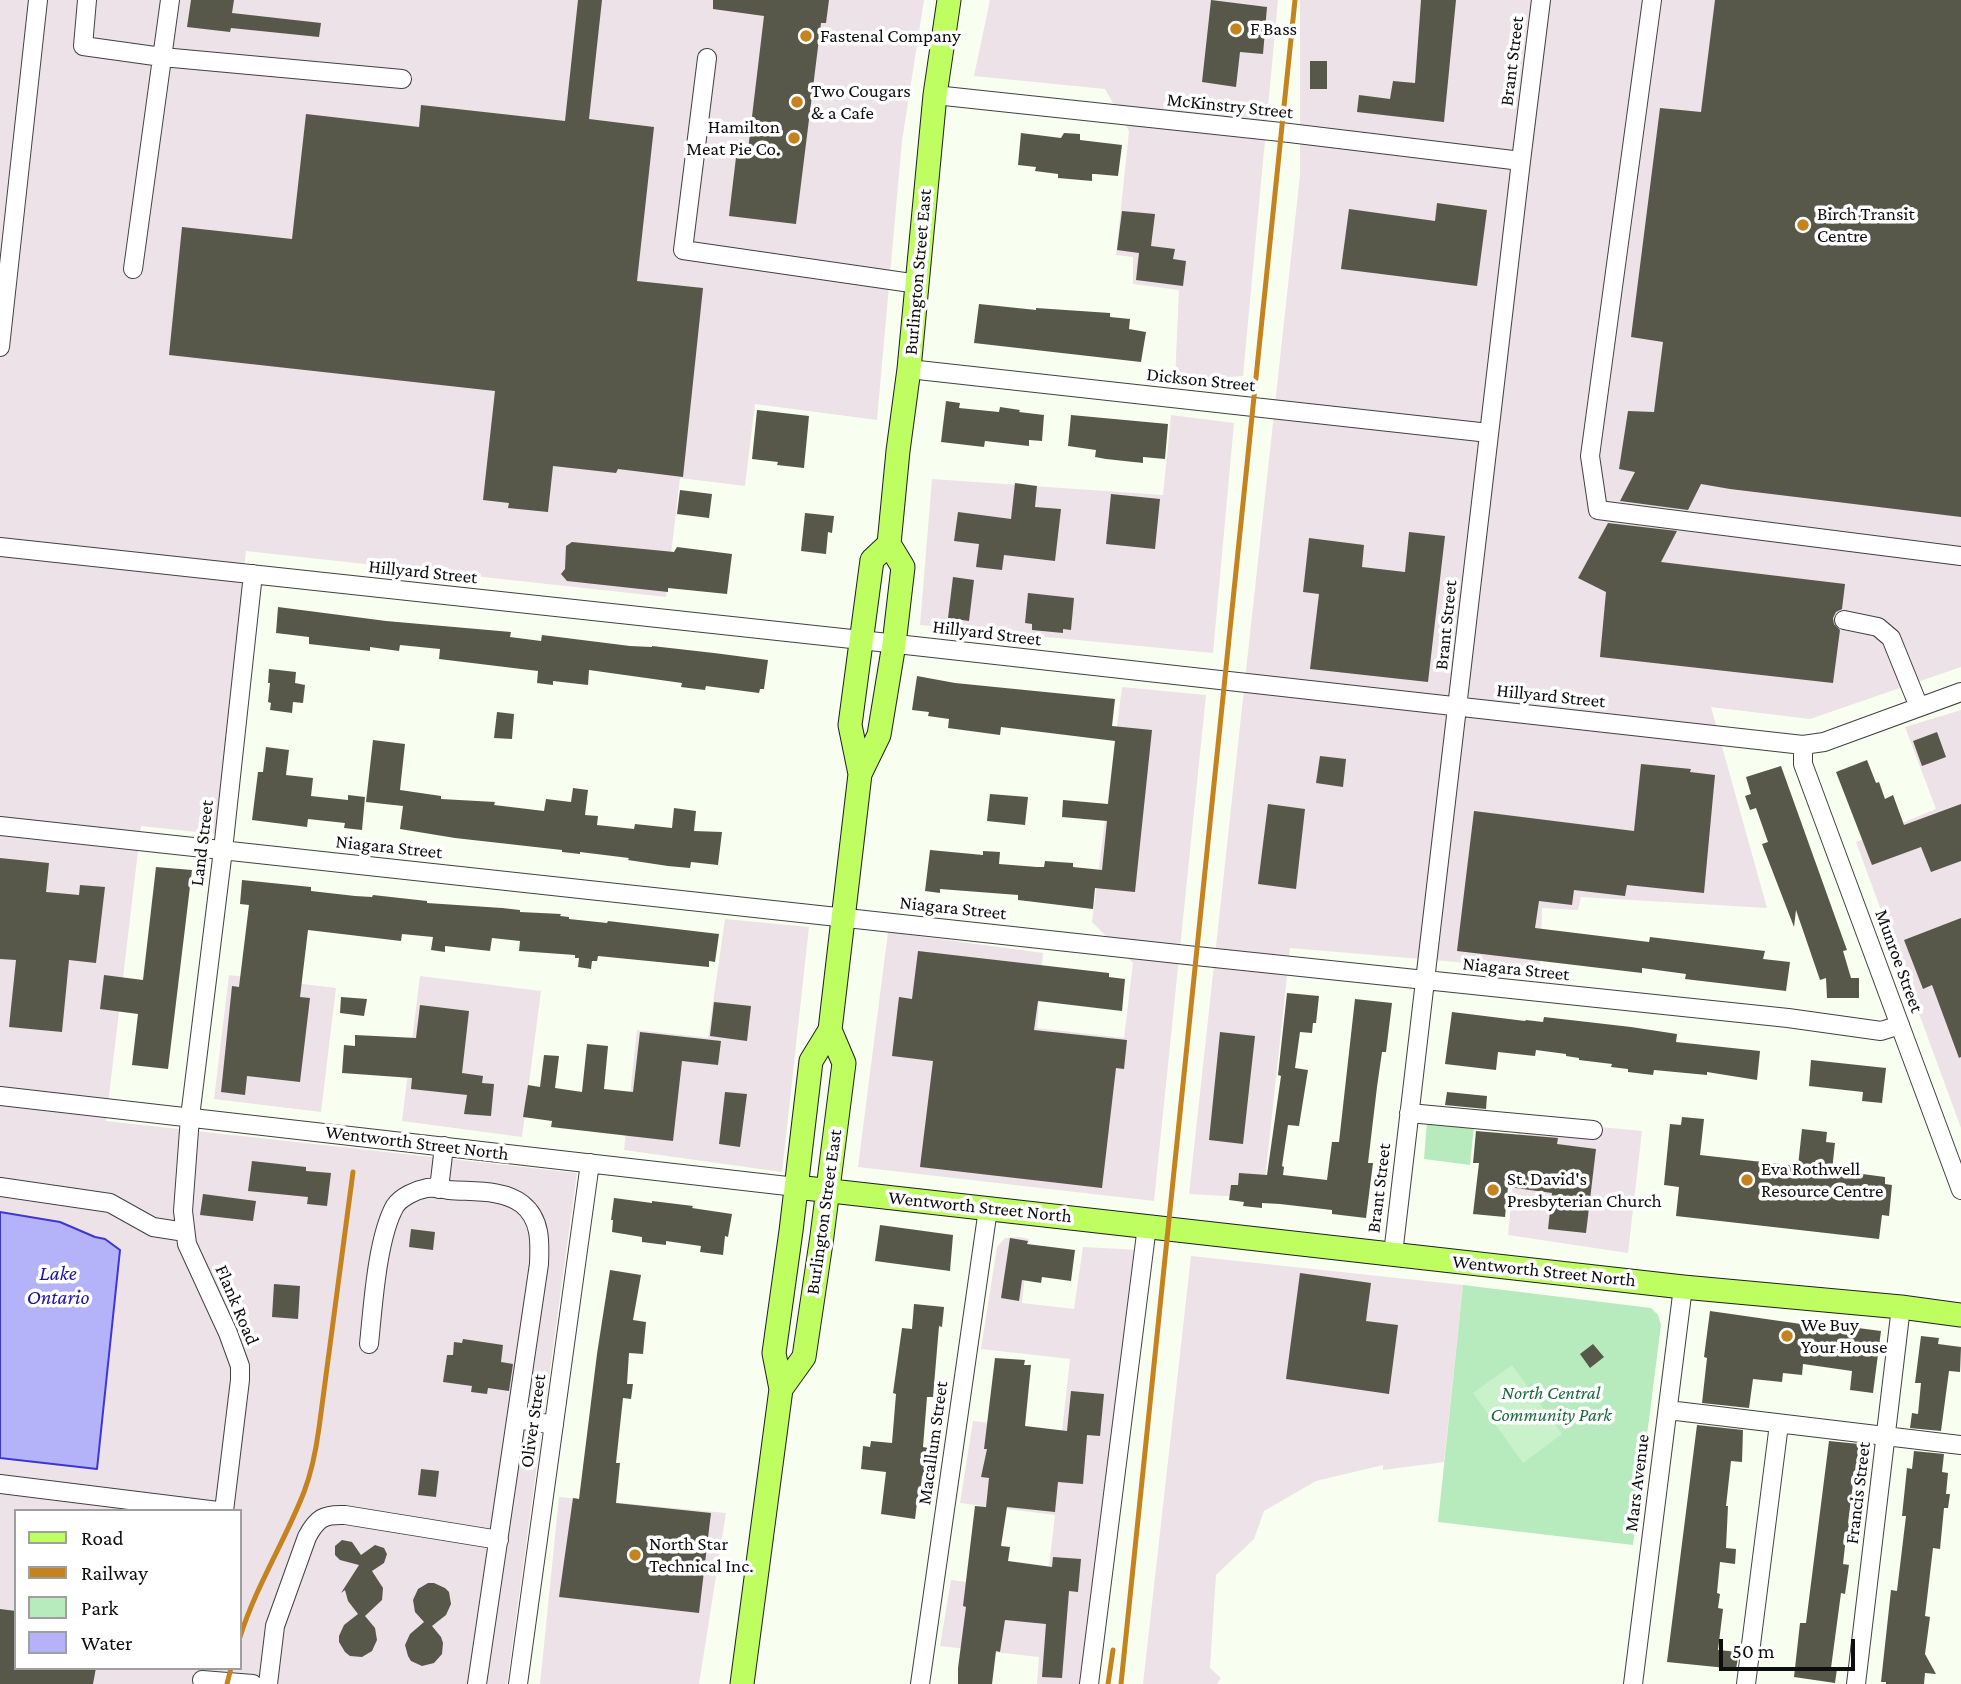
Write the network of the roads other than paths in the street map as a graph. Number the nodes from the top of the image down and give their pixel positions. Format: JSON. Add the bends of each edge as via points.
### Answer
{"nodes":[{"id":1,"x":38,"y":0,"type":"edge"},
{"id":2,"x":88,"y":0,"type":"edge"},
{"id":3,"x":170,"y":0,"type":"edge"},
{"id":4,"x":949,"y":0,"type":"edge"},
{"id":5,"x":1541,"y":0,"type":"edge"},
{"id":6,"x":1652,"y":0,"type":"edge"},
{"id":7,"x":162,"y":57,"type":"junction"},
{"id":8,"x":707,"y":58,"type":"dead end"},
{"id":9,"x":402,"y":79,"type":"dead end"},
{"id":10,"x":934,"y":95,"type":"junction"},
{"id":11,"x":1521,"y":161,"type":"junction"},
{"id":12,"x":132,"y":269,"type":"dead end"},
{"id":13,"x":918,"y":284,"type":"junction"},
{"id":14,"x":0,"y":347,"type":"edge"},
{"id":15,"x":909,"y":369,"type":"junction"},
{"id":16,"x":1489,"y":433,"type":"junction"},
{"id":17,"x":889,"y":544,"type":"junction"},
{"id":18,"x":0,"y":547,"type":"edge"},
{"id":19,"x":1961,"y":555,"type":"edge"},
{"id":20,"x":253,"y":574,"type":"junction"},
{"id":21,"x":1844,"y":620,"type":"dead end"},
{"id":22,"x":861,"y":640,"type":"junction"},
{"id":23,"x":894,"y":644,"type":"junction"},
{"id":24,"x":1961,"y":692,"type":"edge"},
{"id":25,"x":1458,"y":706,"type":"junction"},
{"id":26,"x":1919,"y":707,"type":"junction"},
{"id":27,"x":1803,"y":746,"type":"junction"},
{"id":28,"x":860,"y":774,"type":"junction"},
{"id":29,"x":0,"y":826,"type":"edge"},
{"id":30,"x":223,"y":850,"type":"junction"},
{"id":31,"x":844,"y":917,"type":"junction"},
{"id":32,"x":1426,"y":981,"type":"junction"},
{"id":33,"x":1900,"y":1025,"type":"junction"},
{"id":34,"x":830,"y":1030,"type":"junction"},
{"id":35,"x":0,"y":1096,"type":"edge"},
{"id":36,"x":1409,"y":1113,"type":"junction"},
{"id":37,"x":190,"y":1117,"type":"junction"},
{"id":38,"x":1593,"y":1130,"type":"dead end"},
{"id":39,"x":444,"y":1146,"type":"junction"},
{"id":40,"x":590,"y":1163,"type":"junction"},
{"id":41,"x":0,"y":1187,"type":"edge"},
{"id":42,"x":796,"y":1187,"type":"junction"},
{"id":43,"x":439,"y":1189,"type":"junction"},
{"id":44,"x":1961,"y":1190,"type":"edge"},
{"id":45,"x":827,"y":1191,"type":"junction"},
{"id":46,"x":988,"y":1209,"type":"junction"},
{"id":47,"x":1147,"y":1226,"type":"junction"},
{"id":48,"x":185,"y":1232,"type":"junction"},
{"id":49,"x":1393,"y":1254,"type":"junction"},
{"id":50,"x":1683,"y":1287,"type":"junction"},
{"id":51,"x":1901,"y":1307,"type":"junction"},
{"id":52,"x":1961,"y":1315,"type":"edge"},
{"id":53,"x":369,"y":1344,"type":"dead end"},
{"id":54,"x":781,"y":1389,"type":"junction"},
{"id":55,"x":1668,"y":1410,"type":"junction"},
{"id":56,"x":517,"y":1419,"type":"junction"},
{"id":57,"x":1779,"y":1424,"type":"junction"},
{"id":58,"x":554,"y":1426,"type":"junction"},
{"id":59,"x":1886,"y":1436,"type":"junction"},
{"id":60,"x":1961,"y":1445,"type":"edge"},
{"id":61,"x":0,"y":1484,"type":"edge"},
{"id":62,"x":202,"y":1509,"type":"edge"},
{"id":63,"x":224,"y":1509,"type":"edge"},
{"id":64,"x":499,"y":1540,"type":"junction"},
{"id":65,"x":202,"y":1677,"type":"edge"},
{"id":66,"x":253,"y":1684,"type":"edge"},
{"id":67,"x":268,"y":1684,"type":"edge"},
{"id":68,"x":477,"y":1684,"type":"edge"},
{"id":69,"x":518,"y":1684,"type":"edge"},
{"id":70,"x":742,"y":1684,"type":"edge"},
{"id":71,"x":920,"y":1684,"type":"edge"},
{"id":72,"x":1089,"y":1684,"type":"edge"},
{"id":73,"x":1633,"y":1684,"type":"edge"},
{"id":74,"x":1746,"y":1684,"type":"edge"},
{"id":75,"x":1856,"y":1684,"type":"edge"}],
"edges":[{"from":1,"to":14,"type":"street"},
{"from":2,"to":7,"type":"street","via":[[83,46]]},
{"from":3,"to":7,"type":"street"},
{"from":4,"to":10,"type":"main road","name":"Burlington Street East"},
{"from":5,"to":11,"type":"street","name":"Brant Street"},
{"from":6,"to":19,"type":"street","via":[[1590,456],[1598,510]]},
{"from":7,"to":9,"type":"street"},
{"from":7,"to":12,"type":"street"},
{"from":8,"to":13,"type":"street","via":[[683,250]]},
{"from":10,"to":11,"type":"street","name":"McKinstry Street"},
{"from":10,"to":13,"type":"main road","name":"Burlington Street East"},
{"from":11,"to":16,"type":"street","name":"Brant Street"},
{"from":13,"to":15,"type":"main road","name":"Burlington Street East"},
{"from":15,"to":16,"type":"street","name":"Dickson Street"},
{"from":15,"to":17,"type":"main road","name":"Burlington Street East"},
{"from":16,"to":25,"type":"street","name":"Brant Street"},
{"from":17,"to":22,"type":"main road","name":"Burlington Street East","via":[[872,560]]},
{"from":17,"to":23,"type":"main road","name":"Burlington Street East","via":[[903,567]]},
{"from":18,"to":20,"type":"street","name":"Hillyard Street"},
{"from":20,"to":22,"type":"street","name":"Hillyard Street"},
{"from":20,"to":30,"type":"street","name":"Land Street"},
{"from":21,"to":26,"type":"street","via":[[1878,627],[1891,638]]},
{"from":22,"to":23,"type":"street","name":"Hillyard Street"},
{"from":22,"to":28,"type":"main road","name":"Burlington Street East","via":[[850,725]]},
{"from":23,"to":25,"type":"street","name":"Hillyard Street"},
{"from":23,"to":28,"type":"main road","name":"Burlington Street East","via":[[879,735]]},
{"from":24,"to":26,"type":"street","name":"Hillyard Street"},
{"from":25,"to":27,"type":"street","name":"Hillyard Street"},
{"from":25,"to":32,"type":"street","name":"Brant Street"},
{"from":26,"to":27,"type":"street","name":"Hillyard Street"},
{"from":27,"to":33,"type":"street","name":"Munroe Street","via":[[1803,764]]},
{"from":28,"to":31,"type":"main road","name":"Burlington Street East"},
{"from":29,"to":30,"type":"street","name":"Niagara Street"},
{"from":30,"to":31,"type":"street","name":"Niagara Street"},
{"from":30,"to":37,"type":"street","name":"Land Street"},
{"from":31,"to":32,"type":"street","name":"Niagara Street"},
{"from":31,"to":34,"type":"main road","name":"Burlington Street East"},
{"from":32,"to":33,"type":"street","name":"Niagara Street","via":[[1881,1031]]},
{"from":32,"to":36,"type":"street","name":"Brant Street"},
{"from":33,"to":44,"type":"street","name":"Munroe Street"},
{"from":34,"to":42,"type":"main road","name":"Burlington Street East","via":[[811,1061]]},
{"from":34,"to":45,"type":"main road","name":"Burlington Street East","via":[[844,1063]]},
{"from":35,"to":37,"type":"street","name":"Wentworth Street North"},
{"from":36,"to":38,"type":"street"},
{"from":36,"to":49,"type":"street","name":"Brant Street"},
{"from":37,"to":39,"type":"street","name":"Wentworth Street North"},
{"from":37,"to":48,"type":"street","name":"Flank Road"},
{"from":39,"to":40,"type":"street","name":"Wentworth Street North"},
{"from":39,"to":43,"type":"street"},
{"from":40,"to":42,"type":"street","name":"Wentworth Street North"},
{"from":40,"to":58,"type":"street","name":"Oliver Street"},
{"from":41,"to":48,"type":"street","via":[[110,1203],[153,1227]]},
{"from":42,"to":45,"type":"main road","name":"Wentworth Street North"},
{"from":42,"to":54,"type":"main road","name":"Burlington Street East","via":[[774,1353]]},
{"from":43,"to":53,"type":"street","via":[[408,1195],[396,1205],[380,1256]]},
{"from":43,"to":56,"type":"street","via":[[510,1198],[532,1215],[538,1229],[539,1264]]},
{"from":45,"to":46,"type":"main road","name":"Wentworth Street North"},
{"from":45,"to":54,"type":"main road","name":"Burlington Street East","via":[[804,1357]]},
{"from":46,"to":47,"type":"main road","name":"Wentworth Street North"},
{"from":46,"to":71,"type":"street","name":"Macallum Street"},
{"from":47,"to":49,"type":"main road","name":"Wentworth Street North"},
{"from":47,"to":72,"type":"street"},
{"from":48,"to":63,"type":"street","name":"Flank Road","via":[[240,1366]]},
{"from":49,"to":50,"type":"main road","name":"Wentworth Street North"},
{"from":50,"to":51,"type":"main road","name":"Wentworth Street North"},
{"from":50,"to":55,"type":"street","name":"Mars Avenue"},
{"from":51,"to":52,"type":"main road","name":"Wentworth Street North"},
{"from":51,"to":59,"type":"street","name":"Francis Street"},
{"from":54,"to":70,"type":"main road","name":"Burlington Street East"},
{"from":55,"to":57,"type":"street"},
{"from":55,"to":73,"type":"street","name":"Mars Avenue"},
{"from":56,"to":58,"type":"street"},
{"from":56,"to":64,"type":"street"},
{"from":57,"to":59,"type":"street"},
{"from":57,"to":74,"type":"street"},
{"from":58,"to":69,"type":"street","name":"Oliver Street"},
{"from":59,"to":60,"type":"street"},
{"from":59,"to":75,"type":"street","name":"Francis Street"},
{"from":61,"to":62,"type":"street"},
{"from":64,"to":67,"type":"street","via":[[345,1515],[319,1519],[307,1537],[275,1626]]},
{"from":64,"to":68,"type":"street"},
{"from":65,"to":66,"type":"street"}]}
